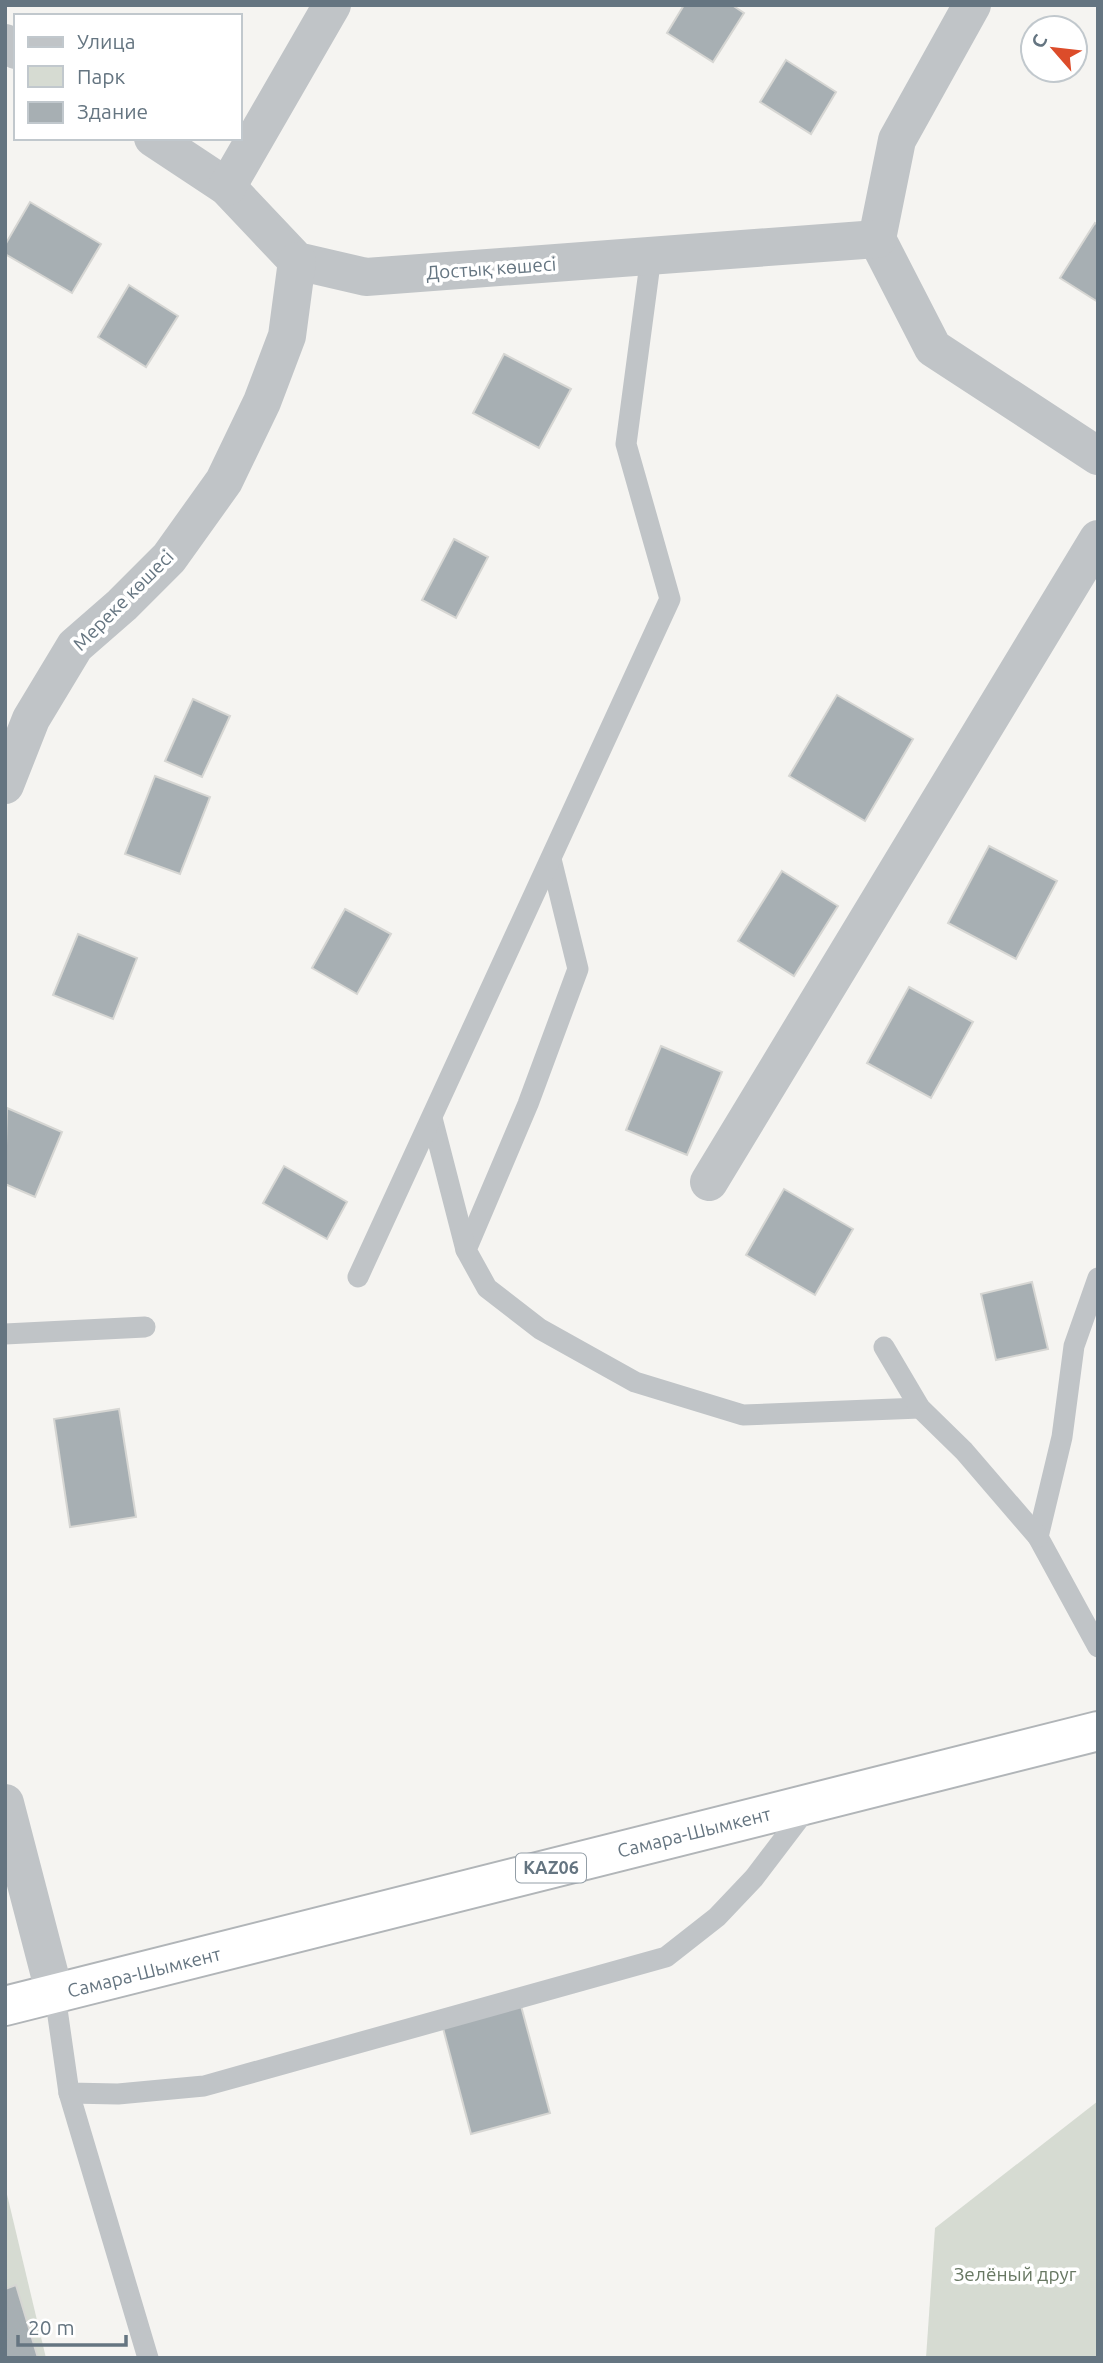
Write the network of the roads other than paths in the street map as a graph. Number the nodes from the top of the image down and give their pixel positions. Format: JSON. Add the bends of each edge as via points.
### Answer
{"nodes":[{"id":1,"x":332,"y":5,"type":"edge"},
{"id":2,"x":972,"y":5,"type":"edge"},
{"id":3,"x":156,"y":140,"type":"edge"},
{"id":4,"x":227,"y":187,"type":"junction"},
{"id":5,"x":877,"y":239,"type":"junction"},
{"id":6,"x":651,"y":256,"type":"junction"},
{"id":7,"x":297,"y":261,"type":"junction"},
{"id":8,"x":1098,"y":456,"type":"edge"},
{"id":9,"x":1098,"y":539,"type":"edge"},
{"id":10,"x":18,"y":710,"type":"edge"},
{"id":11,"x":5,"y":785,"type":"edge"},
{"id":12,"x":551,"y":859,"type":"junction"},
{"id":13,"x":432,"y":1118,"type":"junction"},
{"id":14,"x":709,"y":1182,"type":"dead end"},
{"id":15,"x":466,"y":1250,"type":"junction"},
{"id":16,"x":358,"y":1277,"type":"dead end"},
{"id":17,"x":1098,"y":1278,"type":"edge"},
{"id":18,"x":145,"y":1327,"type":"dead end"},
{"id":19,"x":5,"y":1334,"type":"edge"},
{"id":20,"x":884,"y":1347,"type":"dead end"},
{"id":21,"x":920,"y":1409,"type":"junction"},
{"id":22,"x":1038,"y":1537,"type":"junction"},
{"id":23,"x":1098,"y":1647,"type":"edge"},
{"id":24,"x":1098,"y":1731,"type":"edge"},
{"id":25,"x":5,"y":1802,"type":"edge"},
{"id":26,"x":812,"y":1802,"type":"junction"},
{"id":27,"x":55,"y":1994,"type":"junction"},
{"id":28,"x":5,"y":2006,"type":"edge"},
{"id":29,"x":69,"y":2093,"type":"junction"},
{"id":30,"x":148,"y":2358,"type":"edge"}],
"edges":[{"from":1,"to":4,"type":"street"},
{"from":2,"to":5,"type":"street","via":[[897,140]]},
{"from":3,"to":4,"type":"street"},
{"from":4,"to":7,"type":"street"},
{"from":5,"to":6,"type":"street","name":"Достық көшесі"},
{"from":5,"to":8,"type":"street","via":[[933,348]]},
{"from":6,"to":7,"type":"street","name":"Достық көшесі","via":[[366,277]]},
{"from":6,"to":12,"type":"lane","via":[[626,444],[670,599]]},
{"from":7,"to":10,"type":"street","name":"Мереке көшесі","via":[[287,336],[224,481],[169,558],[75,646]]},
{"from":9,"to":14,"type":"street"},
{"from":10,"to":11,"type":"street","name":"Мереке көшесі"},
{"from":12,"to":13,"type":"lane"},
{"from":12,"to":15,"type":"lane","via":[[578,969],[528,1104]]},
{"from":13,"to":15,"type":"lane"},
{"from":13,"to":16,"type":"lane"},
{"from":15,"to":21,"type":"lane","via":[[487,1288],[540,1329],[635,1382],[743,1415]]},
{"from":17,"to":22,"type":"lane","via":[[1074,1346],[1062,1437]]},
{"from":18,"to":19,"type":"lane"},
{"from":20,"to":21,"type":"lane"},
{"from":21,"to":22,"type":"lane","via":[[964,1451]]},
{"from":22,"to":23,"type":"lane"},
{"from":24,"to":26,"type":"highway","name":"Самара-Шымкент","number":"KАZ06"},
{"from":25,"to":27,"type":"street"},
{"from":26,"to":27,"type":"highway","name":"Самара-Шымкент","number":"KАZ06"},
{"from":26,"to":29,"type":"lane","via":[[745,1888],[666,1957],[204,2086],[118,2094]]},
{"from":27,"to":28,"type":"highway","name":"Самара-Шымкент","number":"KАZ06"},
{"from":27,"to":29,"type":"lane"},
{"from":29,"to":30,"type":"lane"}]}
